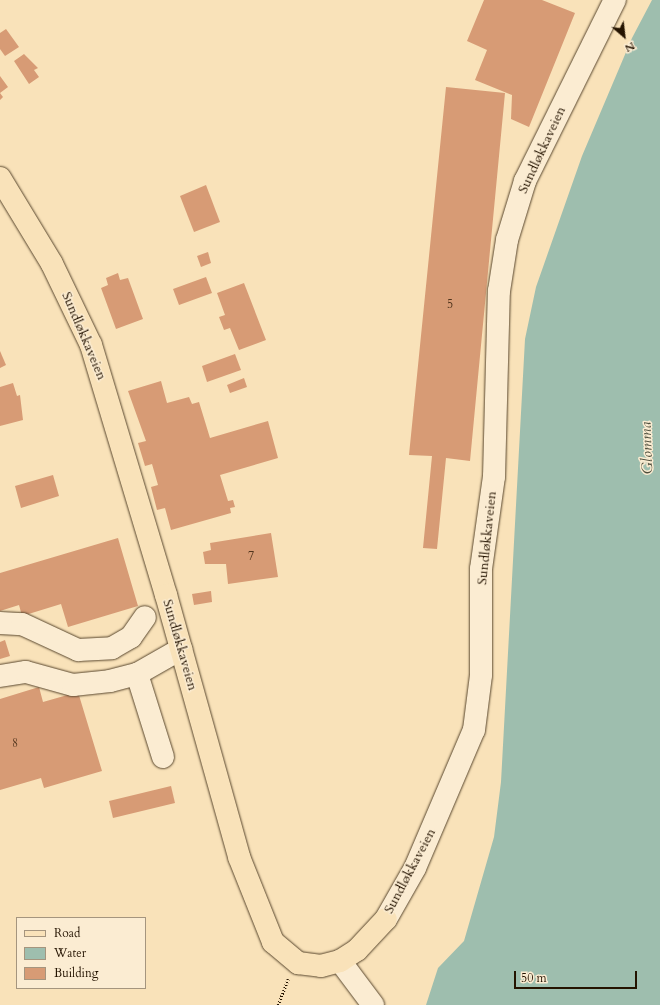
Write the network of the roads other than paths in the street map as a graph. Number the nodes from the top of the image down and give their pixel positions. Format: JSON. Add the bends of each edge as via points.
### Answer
{"nodes":[{"id":1,"x":615,"y":0,"type":"edge"},
{"id":2,"x":0,"y":178,"type":"edge"},
{"id":3,"x":145,"y":617,"type":"dead end"},
{"id":4,"x":0,"y":623,"type":"edge"},
{"id":5,"x":92,"y":649,"type":"junction"},
{"id":6,"x":181,"y":649,"type":"junction"},
{"id":7,"x":136,"y":674,"type":"junction"},
{"id":8,"x":0,"y":676,"type":"edge"},
{"id":9,"x":98,"y":683,"type":"junction"},
{"id":10,"x":163,"y":757,"type":"dead end"},
{"id":11,"x":386,"y":919,"type":"joint"},
{"id":12,"x":340,"y":961,"type":"junction"},
{"id":13,"x":373,"y":1005,"type":"edge"}],
"edges":[{"from":1,"to":11,"type":"street","name":"Sundløkkaveien","via":[[525,181],[507,240],[499,291],[494,478],[482,569],[481,675],[474,730],[415,868]]},
{"from":2,"to":6,"type":"main road","name":"Sundløkkaveien","via":[[52,264],[91,345]]},
{"from":3,"to":5,"type":"street","via":[[131,637],[112,648]]},
{"from":4,"to":5,"type":"street","via":[[22,624],[59,644],[78,650]]},
{"from":5,"to":9,"type":"street"},
{"from":6,"to":7,"type":"street"},
{"from":6,"to":12,"type":"main road","name":"Sundløkkaveien","via":[[250,889],[273,942],[298,963],[322,966]]},
{"from":7,"to":9,"type":"street"},
{"from":7,"to":10,"type":"street"},
{"from":8,"to":9,"type":"street","via":[[26,672],[73,685]]},
{"from":11,"to":12,"type":"main road","name":"Sundløkkaveien","via":[[371,937]]},
{"from":12,"to":13,"type":"street"}]}
